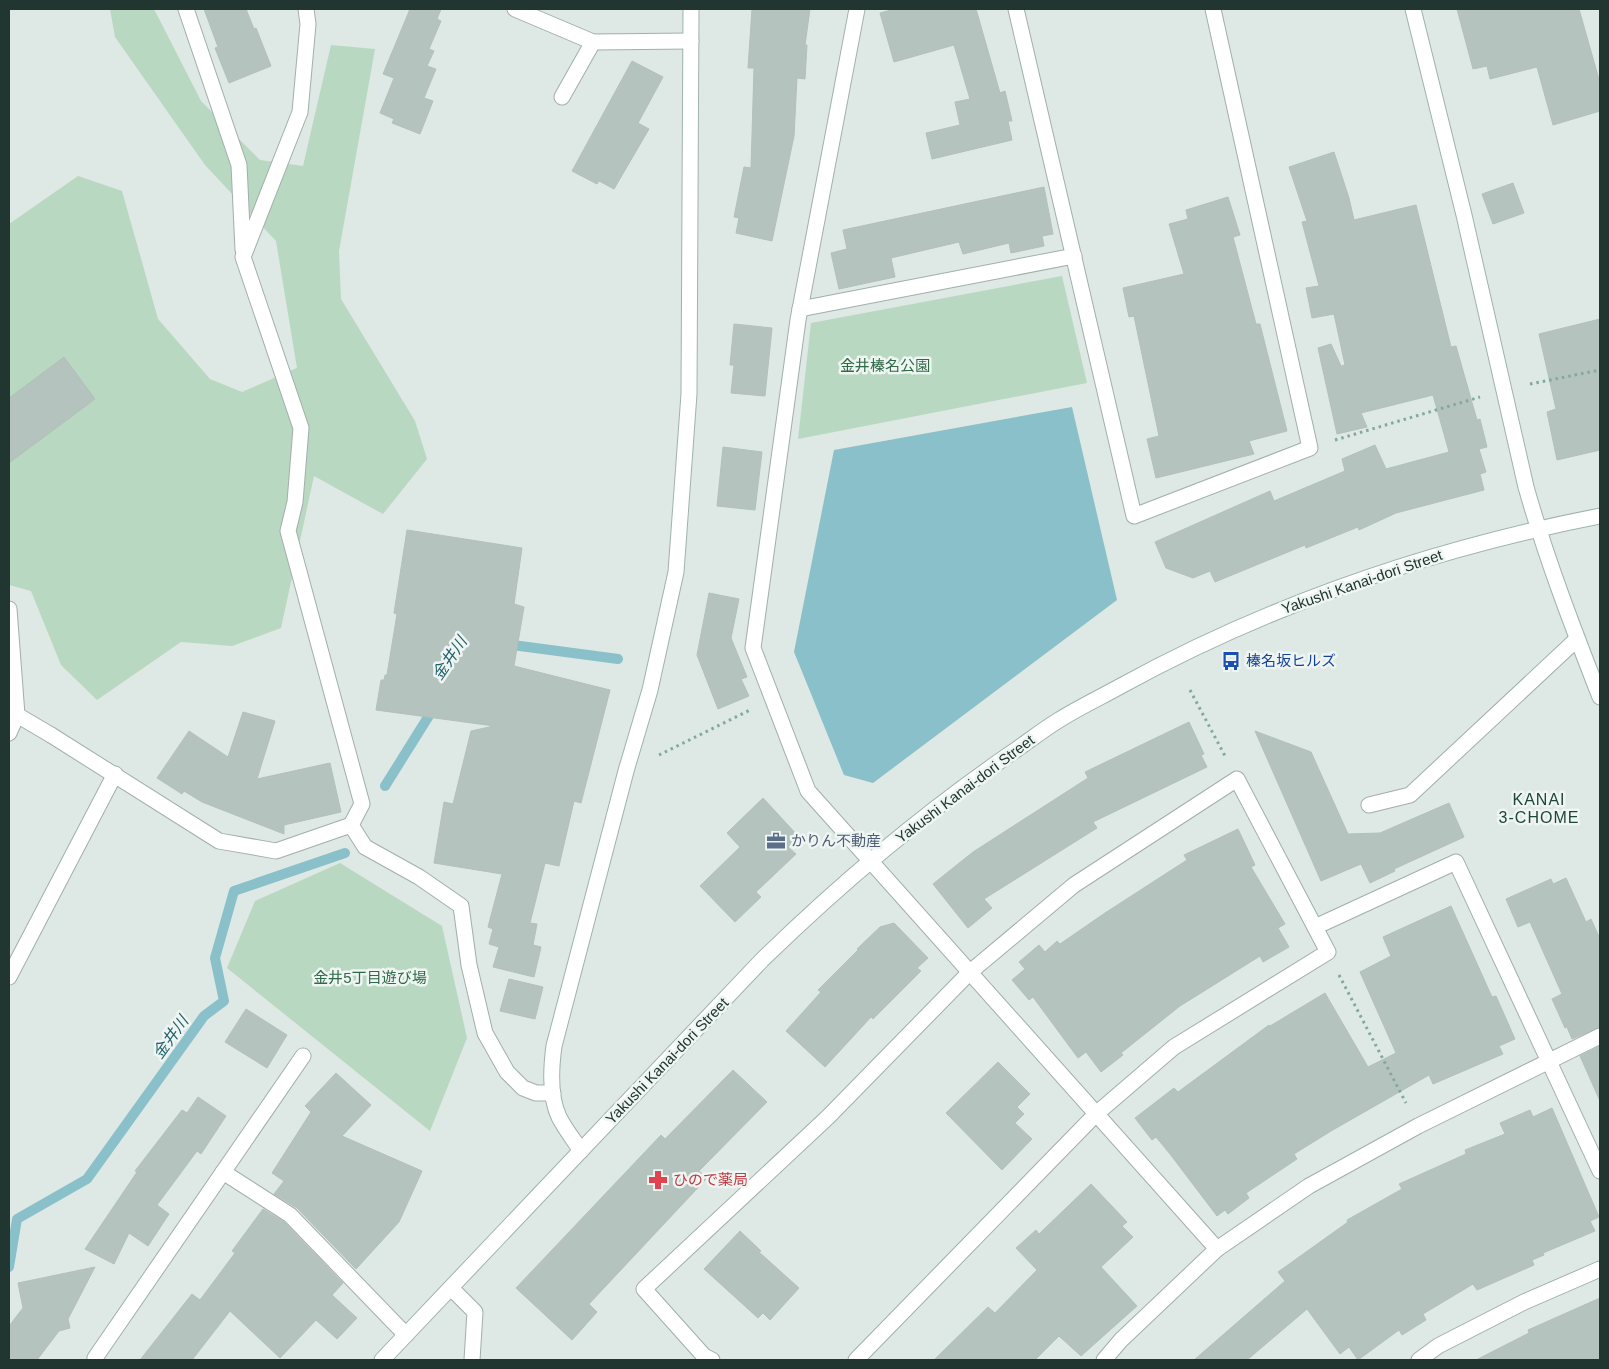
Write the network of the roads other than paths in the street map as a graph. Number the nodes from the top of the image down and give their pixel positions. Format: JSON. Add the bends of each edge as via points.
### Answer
{"nodes":[{"id":1,"x":186,"y":9,"type":"edge"},
{"id":2,"x":306,"y":9,"type":"edge"},
{"id":3,"x":515,"y":9,"type":"edge"},
{"id":4,"x":692,"y":9,"type":"edge"},
{"id":5,"x":857,"y":9,"type":"edge"},
{"id":6,"x":1016,"y":9,"type":"edge"},
{"id":7,"x":1213,"y":9,"type":"edge"},
{"id":8,"x":1413,"y":9,"type":"edge"},
{"id":9,"x":691,"y":40,"type":"junction"},
{"id":10,"x":593,"y":42,"type":"junction"},
{"id":11,"x":562,"y":97,"type":"dead end"},
{"id":12,"x":1074,"y":256,"type":"junction"},
{"id":13,"x":243,"y":257,"type":"junction"},
{"id":14,"x":800,"y":309,"type":"junction"},
{"id":15,"x":1600,"y":516,"type":"edge"},
{"id":16,"x":1538,"y":528,"type":"junction"},
{"id":17,"x":9,"y":608,"type":"edge"},
{"id":18,"x":1577,"y":639,"type":"junction"},
{"id":19,"x":1600,"y":697,"type":"edge"},
{"id":20,"x":17,"y":715,"type":"junction"},
{"id":21,"x":9,"y":732,"type":"edge"},
{"id":22,"x":114,"y":774,"type":"junction"},
{"id":23,"x":1369,"y":805,"type":"dead end"},
{"id":24,"x":351,"y":825,"type":"junction"},
{"id":25,"x":869,"y":862,"type":"junction"},
{"id":26,"x":1315,"y":927,"type":"junction"},
{"id":27,"x":969,"y":973,"type":"junction"},
{"id":28,"x":9,"y":977,"type":"edge"},
{"id":29,"x":1600,"y":1036,"type":"edge"},
{"id":30,"x":302,"y":1056,"type":"dead end"},
{"id":31,"x":1548,"y":1061,"type":"junction"},
{"id":32,"x":553,"y":1093,"type":"junction"},
{"id":33,"x":1096,"y":1114,"type":"junction"},
{"id":34,"x":581,"y":1151,"type":"junction"},
{"id":35,"x":1600,"y":1171,"type":"edge"},
{"id":36,"x":223,"y":1172,"type":"junction"},
{"id":37,"x":1217,"y":1249,"type":"junction"},
{"id":38,"x":1600,"y":1269,"type":"edge"},
{"id":39,"x":451,"y":1288,"type":"junction"},
{"id":40,"x":406,"y":1335,"type":"junction"},
{"id":41,"x":95,"y":1358,"type":"dead end"},
{"id":42,"x":382,"y":1360,"type":"edge"},
{"id":43,"x":472,"y":1360,"type":"edge"},
{"id":44,"x":712,"y":1360,"type":"edge"},
{"id":45,"x":856,"y":1360,"type":"edge"},
{"id":46,"x":1104,"y":1360,"type":"edge"},
{"id":47,"x":1419,"y":1360,"type":"edge"}],
"edges":[{"from":1,"to":13,"type":"street","via":[[239,165]]},
{"from":2,"to":13,"type":"street","via":[[308,24],[300,112]]},
{"from":3,"to":10,"type":"street"},
{"from":4,"to":9,"type":"street"},
{"from":5,"to":14,"type":"street"},
{"from":6,"to":12,"type":"street"},
{"from":7,"to":12,"type":"street","via":[[1310,448],[1134,516]]},
{"from":8,"to":16,"type":"street"},
{"from":9,"to":10,"type":"street"},
{"from":9,"to":32,"type":"street","via":[[689,394],[676,572],[650,690],[554,1046]]},
{"from":10,"to":11,"type":"street"},
{"from":12,"to":14,"type":"street"},
{"from":13,"to":24,"type":"street","via":[[300,428],[295,502],[288,531],[362,804]]},
{"from":14,"to":25,"type":"street","via":[[753,648],[808,792]]},
{"from":15,"to":16,"type":"street","name":"Yakushi Kanai-dori Street"},
{"from":16,"to":18,"type":"street"},
{"from":16,"to":25,"type":"street","name":"Yakushi Kanai-dori Street","via":[[1419,560],[1311,597],[1173,657],[1059,720],[959,789]]},
{"from":17,"to":20,"type":"street"},
{"from":18,"to":19,"type":"street"},
{"from":18,"to":23,"type":"street","via":[[1410,795]]},
{"from":20,"to":21,"type":"street"},
{"from":20,"to":22,"type":"street"},
{"from":22,"to":24,"type":"street","via":[[219,841],[276,852]]},
{"from":22,"to":28,"type":"street"},
{"from":24,"to":32,"type":"street","via":[[365,847],[462,906],[469,965],[486,1033],[507,1072],[523,1088],[536,1093]]},
{"from":25,"to":27,"type":"street"},
{"from":25,"to":34,"type":"street","name":"Yakushi Kanai-dori Street","via":[[762,960]]},
{"from":26,"to":27,"type":"street","via":[[1237,779],[1074,885]]},
{"from":26,"to":31,"type":"street","via":[[1456,862]]},
{"from":26,"to":33,"type":"street","via":[[1328,952],[1174,1047]]},
{"from":27,"to":33,"type":"street"},
{"from":27,"to":44,"type":"street","via":[[828,1117],[644,1289],[704,1356]]},
{"from":29,"to":31,"type":"street"},
{"from":30,"to":36,"type":"street"},
{"from":31,"to":35,"type":"street"},
{"from":31,"to":37,"type":"street","via":[[1418,1126],[1309,1186]]},
{"from":32,"to":34,"type":"street","via":[[559,1116]]},
{"from":33,"to":37,"type":"street"},
{"from":33,"to":45,"type":"street"},
{"from":34,"to":39,"type":"street","name":"Yakushi Kanai-dori Street"},
{"from":36,"to":40,"type":"street","via":[[290,1215]]},
{"from":36,"to":41,"type":"street"},
{"from":37,"to":46,"type":"street"},
{"from":38,"to":47,"type":"street","via":[[1524,1302],[1438,1346]]},
{"from":39,"to":40,"type":"street","name":"Yakushi Kanai-dori Street"},
{"from":39,"to":43,"type":"street","via":[[475,1312]]},
{"from":40,"to":42,"type":"street","name":"Yakushi Kanai-dori Street"}]}
